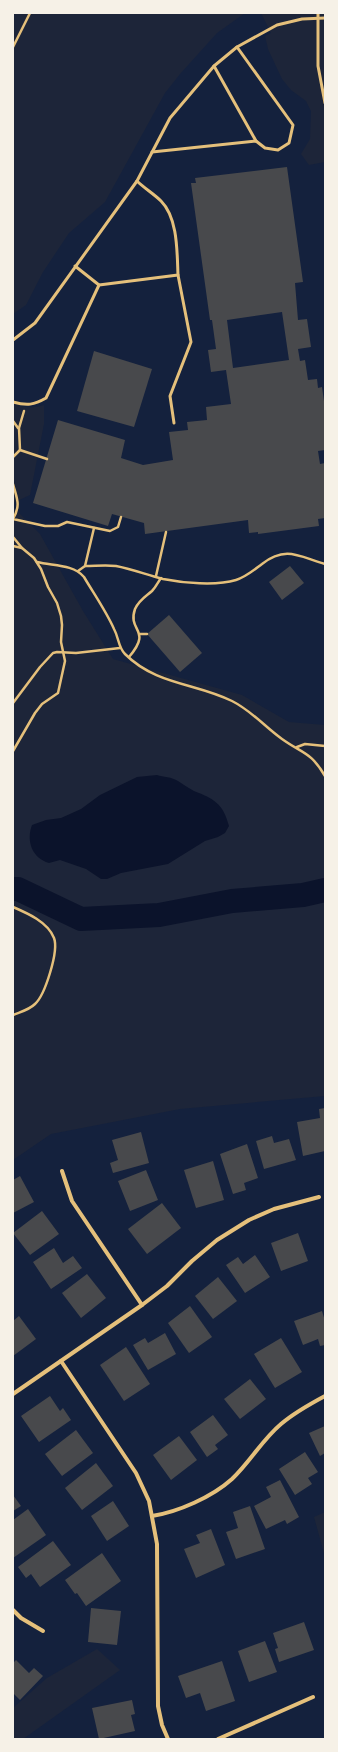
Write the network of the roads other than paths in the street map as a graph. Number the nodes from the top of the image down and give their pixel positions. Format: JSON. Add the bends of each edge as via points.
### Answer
{"nodes":[{"id":1,"x":318,"y":13,"type":"edge"},
{"id":2,"x":317,"y":17,"type":"junction"},
{"id":3,"x":325,"y":18,"type":"edge"},
{"id":4,"x":237,"y":46,"type":"junction"},
{"id":5,"x":214,"y":66,"type":"junction"},
{"id":6,"x":325,"y":103,"type":"edge"},
{"id":7,"x":256,"y":141,"type":"junction"},
{"id":8,"x":152,"y":152,"type":"junction"},
{"id":9,"x":137,"y":182,"type":"junction"},
{"id":10,"x":75,"y":266,"type":"junction"},
{"id":11,"x":178,"y":275,"type":"junction"},
{"id":12,"x":99,"y":285,"type":"junction"},
{"id":13,"x":13,"y":340,"type":"edge"},
{"id":14,"x":13,"y":402,"type":"edge"},
{"id":15,"x":174,"y":423,"type":"dead end"},
{"id":16,"x":62,"y":1171,"type":"dead end"},
{"id":17,"x":320,"y":1197,"type":"dead end"},
{"id":18,"x":142,"y":1305,"type":"junction"},
{"id":19,"x":61,"y":1361,"type":"junction"},
{"id":20,"x":13,"y":1394,"type":"edge"},
{"id":21,"x":325,"y":1396,"type":"edge"},
{"id":22,"x":152,"y":1516,"type":"junction"},
{"id":23,"x":13,"y":1610,"type":"edge"},
{"id":24,"x":43,"y":1631,"type":"dead end"},
{"id":25,"x":313,"y":1697,"type":"dead end"},
{"id":26,"x":168,"y":1739,"type":"edge"},
{"id":27,"x":218,"y":1739,"type":"edge"}],
"edges":[{"from":1,"to":2,"type":"lane"},
{"from":2,"to":3,"type":"lane"},
{"from":2,"to":4,"type":"lane","via":[[278,24]]},
{"from":2,"to":6,"type":"lane","via":[[318,66]]},
{"from":4,"to":5,"type":"lane"},
{"from":4,"to":7,"type":"lane","via":[[293,125],[288,143],[278,150],[264,148]]},
{"from":5,"to":7,"type":"lane"},
{"from":5,"to":8,"type":"lane","via":[[170,118]]},
{"from":7,"to":8,"type":"lane"},
{"from":8,"to":9,"type":"lane"},
{"from":9,"to":10,"type":"lane"},
{"from":9,"to":11,"type":"lane","via":[[161,202],[169,214],[177,241]]},
{"from":10,"to":12,"type":"lane"},
{"from":10,"to":13,"type":"lane","via":[[35,323]]},
{"from":11,"to":12,"type":"lane"},
{"from":11,"to":15,"type":"lane","via":[[191,342],[170,396]]},
{"from":12,"to":14,"type":"lane","via":[[46,398],[35,404]]},
{"from":16,"to":18,"type":"street","via":[[72,1201]]},
{"from":17,"to":18,"type":"street","via":[[282,1207],[249,1220],[217,1240],[167,1286]]},
{"from":18,"to":19,"type":"street"},
{"from":19,"to":20,"type":"street"},
{"from":19,"to":22,"type":"street","via":[[136,1473],[149,1501]]},
{"from":21,"to":22,"type":"street","via":[[281,1423],[232,1479],[210,1494],[173,1512]]},
{"from":22,"to":26,"type":"street","via":[[157,1544],[158,1706]]},
{"from":23,"to":24,"type":"street"},
{"from":25,"to":27,"type":"street"}]}
